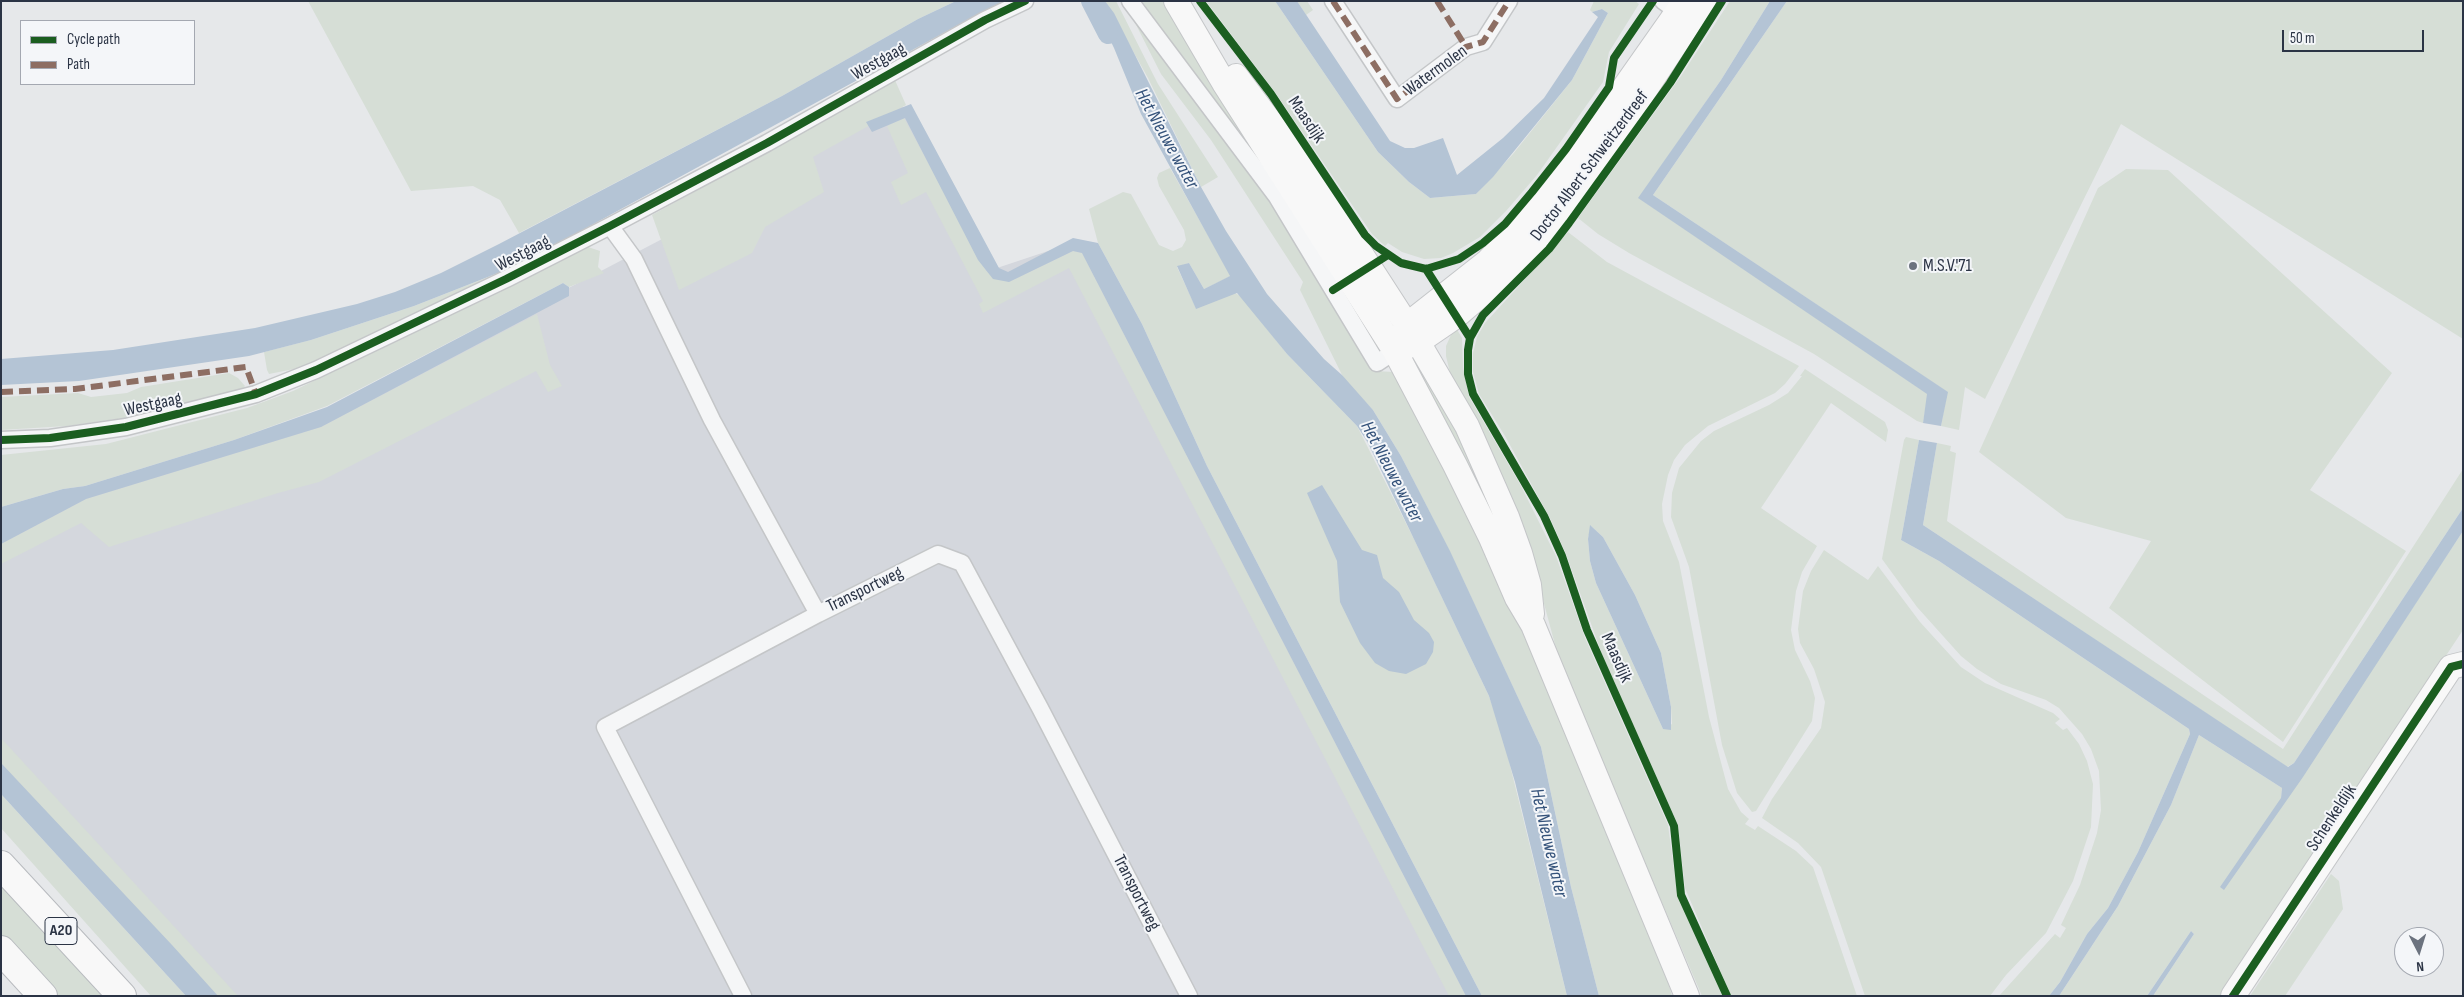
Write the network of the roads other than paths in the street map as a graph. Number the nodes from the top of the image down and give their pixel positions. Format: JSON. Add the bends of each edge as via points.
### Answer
{"nodes":[{"id":1,"x":1025,"y":1,"type":"edge"},
{"id":2,"x":1130,"y":1,"type":"edge"},
{"id":3,"x":1176,"y":1,"type":"edge"},
{"id":4,"x":1333,"y":1,"type":"edge"},
{"id":5,"x":1509,"y":1,"type":"edge"},
{"id":6,"x":1704,"y":1,"type":"edge"},
{"id":7,"x":1679,"y":9,"type":"edge"},
{"id":8,"x":1203,"y":45,"type":"junction"},
{"id":9,"x":610,"y":226,"type":"junction"},
{"id":10,"x":1412,"y":334,"type":"junction"},
{"id":11,"x":1395,"y":351,"type":"junction"},
{"id":12,"x":1,"y":440,"type":"edge"},
{"id":13,"x":818,"y":614,"type":"junction"},
{"id":14,"x":1533,"y":626,"type":"junction"},
{"id":15,"x":2463,"y":664,"type":"edge"},
{"id":16,"x":1,"y":865,"type":"edge"},
{"id":17,"x":1,"y":950,"type":"edge"},
{"id":18,"x":43,"y":996,"type":"edge"},
{"id":19,"x":122,"y":996,"type":"edge"},
{"id":20,"x":742,"y":996,"type":"edge"},
{"id":21,"x":1189,"y":996,"type":"edge"},
{"id":22,"x":1687,"y":996,"type":"edge"},
{"id":23,"x":2233,"y":996,"type":"edge"}],
"edges":[{"from":1,"to":9,"type":"street","name":"Westgaag","via":[[984,20],[767,143]]},
{"from":2,"to":11,"type":"street","via":[[1277,197],[1377,363]]},
{"from":3,"to":8,"type":"main road","name":"Maasdijk"},
{"from":4,"to":5,"type":"street","name":"Watermolen","via":[[1397,99],[1466,46],[1483,42]]},
{"from":6,"to":7,"type":"main road","name":"Doctor Albert Schweitzerdreef"},
{"from":7,"to":10,"type":"main road","name":"Doctor Albert Schweitzerdreef","via":[[1594,167],[1559,215],[1526,252],[1456,316]]},
{"from":8,"to":10,"type":"main road","name":"Maasdijk","via":[[1237,78],[1310,175]]},
{"from":8,"to":11,"type":"main road","name":"Maasdijk","via":[[1229,92]]},
{"from":9,"to":12,"type":"street","name":"Westgaag","via":[[375,343],[256,394],[126,427],[50,438]]},
{"from":9,"to":13,"type":"street","via":[[634,259],[712,420]]},
{"from":10,"to":11,"type":"main road","name":"Doctor Albert Schweitzerdreef"},
{"from":10,"to":14,"type":"main road","name":"Maasdijk","via":[[1467,426],[1507,517],[1529,585]]},
{"from":11,"to":14,"type":"main road","name":"Maasdijk"},
{"from":13,"to":20,"type":"street","name":"Transportweg","via":[[605,727]]},
{"from":13,"to":21,"type":"street","name":"Transportweg","via":[[938,554],[962,563]]},
{"from":14,"to":22,"type":"main road","name":"Maasdijk"},
{"from":15,"to":23,"type":"main road","name":"Schenkeldijk","via":[[2451,667]]},
{"from":16,"to":19,"type":"highway","number":"A20"},
{"from":17,"to":18,"type":"highway"}]}
